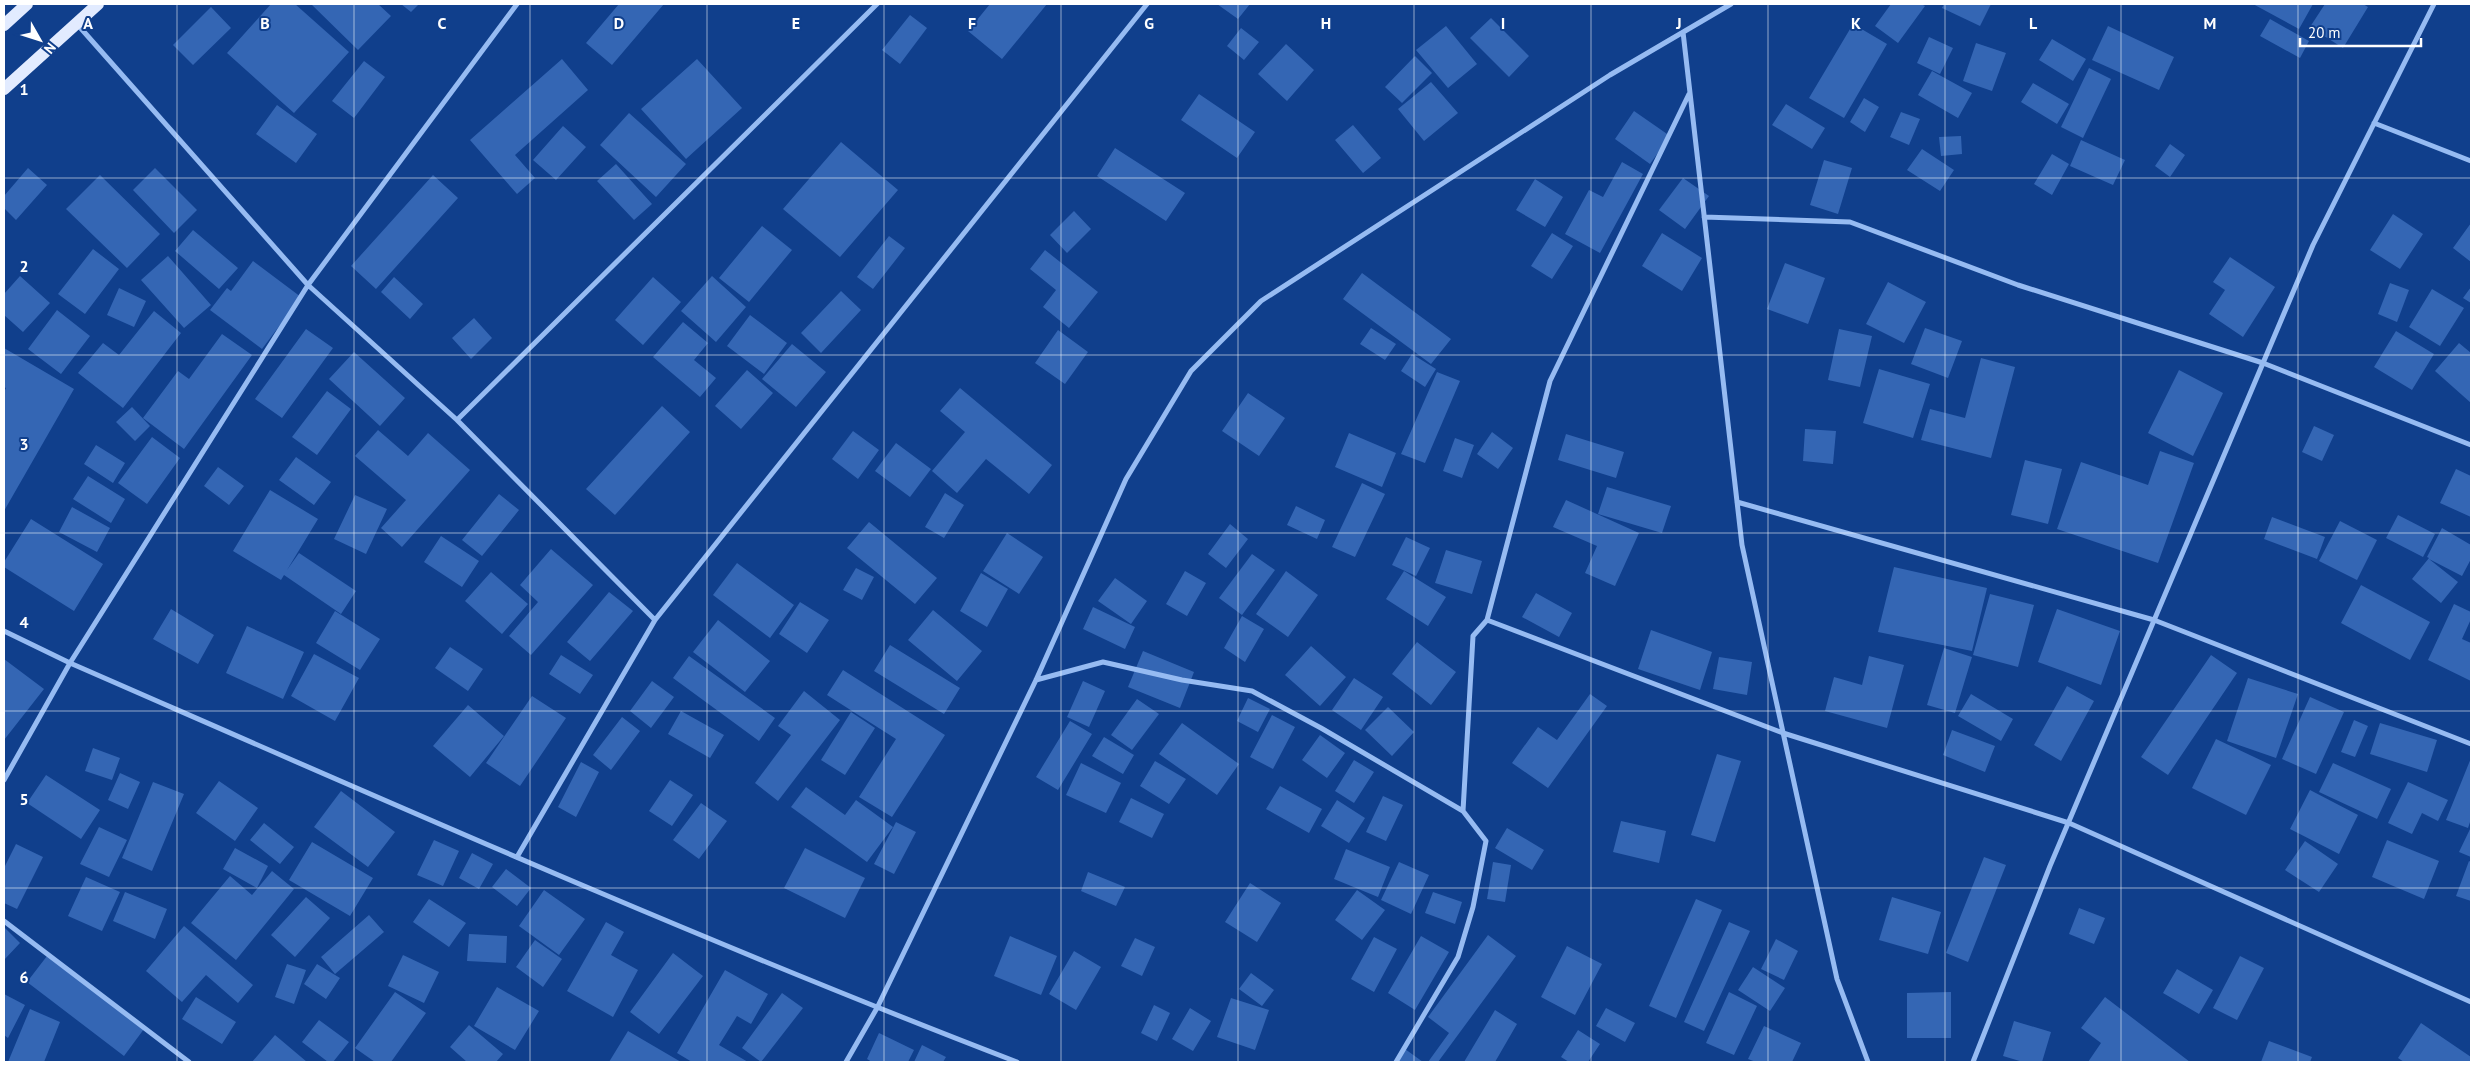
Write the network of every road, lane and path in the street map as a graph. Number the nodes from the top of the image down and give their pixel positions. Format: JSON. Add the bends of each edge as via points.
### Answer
{"nodes":[{"id":1,"x":27,"y":4,"type":"edge"},
{"id":2,"x":98,"y":4,"type":"edge"},
{"id":3,"x":517,"y":4,"type":"edge"},
{"id":4,"x":877,"y":4,"type":"edge"},
{"id":5,"x":1147,"y":4,"type":"edge"},
{"id":6,"x":1731,"y":4,"type":"edge"},
{"id":7,"x":2434,"y":4,"type":"edge"},
{"id":8,"x":77,"y":24,"type":"junction"},
{"id":9,"x":4,"y":25,"type":"edge"},
{"id":10,"x":1683,"y":32,"type":"junction"},
{"id":11,"x":4,"y":89,"type":"edge"},
{"id":12,"x":1690,"y":94,"type":"junction"},
{"id":13,"x":2374,"y":123,"type":"junction"},
{"id":14,"x":2471,"y":161,"type":"edge"},
{"id":15,"x":1704,"y":217,"type":"junction"},
{"id":16,"x":308,"y":285,"type":"junction"},
{"id":17,"x":2263,"y":363,"type":"junction"},
{"id":18,"x":457,"y":420,"type":"junction"},
{"id":19,"x":2471,"y":445,"type":"edge"},
{"id":20,"x":1737,"y":502,"type":"junction"},
{"id":21,"x":655,"y":620,"type":"junction"},
{"id":22,"x":1487,"y":620,"type":"junction"},
{"id":23,"x":2154,"y":620,"type":"junction"},
{"id":24,"x":4,"y":631,"type":"edge"},
{"id":25,"x":70,"y":663,"type":"junction"},
{"id":26,"x":1036,"y":680,"type":"junction"},
{"id":27,"x":1783,"y":734,"type":"junction"},
{"id":28,"x":2471,"y":744,"type":"edge"},
{"id":29,"x":4,"y":780,"type":"edge"},
{"id":30,"x":1463,"y":811,"type":"junction"},
{"id":31,"x":2069,"y":823,"type":"junction"},
{"id":32,"x":517,"y":857,"type":"junction"},
{"id":33,"x":4,"y":921,"type":"edge"},
{"id":34,"x":2471,"y":1002,"type":"edge"},
{"id":35,"x":877,"y":1008,"type":"junction"},
{"id":36,"x":189,"y":1062,"type":"edge"},
{"id":37,"x":846,"y":1062,"type":"edge"},
{"id":38,"x":1017,"y":1062,"type":"edge"},
{"id":39,"x":1396,"y":1062,"type":"edge"},
{"id":40,"x":1868,"y":1062,"type":"edge"},
{"id":41,"x":1973,"y":1062,"type":"edge"}],
"edges":[{"from":1,"to":9,"type":"main road"},
{"from":2,"to":8,"type":"main road"},
{"from":3,"to":16,"type":"street"},
{"from":4,"to":18,"type":"street"},
{"from":5,"to":21,"type":"street"},
{"from":6,"to":10,"type":"street"},
{"from":7,"to":13,"type":"street"},
{"from":8,"to":11,"type":"main road"},
{"from":8,"to":16,"type":"street"},
{"from":10,"to":12,"type":"street"},
{"from":10,"to":26,"type":"street","via":[[1610,75],[1261,301],[1191,371],[1126,479]]},
{"from":12,"to":15,"type":"street"},
{"from":12,"to":22,"type":"street","via":[[1550,381]]},
{"from":13,"to":14,"type":"street"},
{"from":13,"to":17,"type":"street","via":[[2313,245]]},
{"from":15,"to":17,"type":"street","via":[[1850,222],[2018,285]]},
{"from":15,"to":20,"type":"street"},
{"from":16,"to":18,"type":"street"},
{"from":16,"to":25,"type":"street"},
{"from":17,"to":19,"type":"street"},
{"from":17,"to":23,"type":"street"},
{"from":18,"to":21,"type":"street"},
{"from":20,"to":23,"type":"street"},
{"from":20,"to":27,"type":"street","via":[[1742,545]]},
{"from":21,"to":32,"type":"street"},
{"from":22,"to":27,"type":"street"},
{"from":22,"to":30,"type":"street","via":[[1473,636]]},
{"from":23,"to":28,"type":"street"},
{"from":23,"to":31,"type":"street"},
{"from":24,"to":25,"type":"street"},
{"from":25,"to":29,"type":"street"},
{"from":25,"to":32,"type":"street"},
{"from":26,"to":30,"type":"street","via":[[1103,662],[1182,680],[1252,691]]},
{"from":26,"to":35,"type":"street"},
{"from":27,"to":31,"type":"street"},
{"from":27,"to":40,"type":"street","via":[[1837,979]]},
{"from":30,"to":39,"type":"street","via":[[1486,841],[1473,907],[1458,956]]},
{"from":31,"to":34,"type":"street"},
{"from":31,"to":41,"type":"street"},
{"from":32,"to":35,"type":"street"},
{"from":33,"to":36,"type":"street"},
{"from":35,"to":37,"type":"street"},
{"from":35,"to":38,"type":"street"}]}
